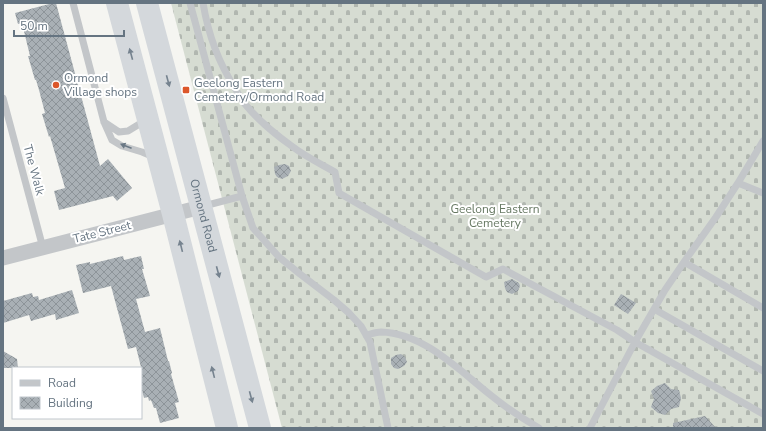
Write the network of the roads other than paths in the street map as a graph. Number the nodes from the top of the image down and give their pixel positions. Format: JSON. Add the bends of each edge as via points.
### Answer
{"nodes":[{"id":1,"x":73,"y":3,"type":"edge"},
{"id":2,"x":117,"y":3,"type":"edge"},
{"id":3,"x":147,"y":3,"type":"edge"},
{"id":4,"x":190,"y":3,"type":"edge"},
{"id":5,"x":202,"y":3,"type":"edge"},
{"id":6,"x":3,"y":98,"type":"edge"},
{"id":7,"x":148,"y":119,"type":"junction"},
{"id":8,"x":104,"y":122,"type":"junction"},
{"id":9,"x":763,"y":141,"type":"edge"},
{"id":10,"x":158,"y":159,"type":"junction"},
{"id":11,"x":738,"y":183,"type":"junction"},
{"id":12,"x":763,"y":193,"type":"edge"},
{"id":13,"x":242,"y":196,"type":"junction"},
{"id":14,"x":201,"y":207,"type":"junction"},
{"id":15,"x":173,"y":214,"type":"junction"},
{"id":16,"x":43,"y":248,"type":"junction"},
{"id":17,"x":3,"y":258,"type":"edge"},
{"id":18,"x":684,"y":262,"type":"junction"},
{"id":19,"x":763,"y":308,"type":"edge"},
{"id":20,"x":654,"y":309,"type":"junction"},
{"id":21,"x":366,"y":335,"type":"junction"},
{"id":22,"x":635,"y":342,"type":"junction"},
{"id":23,"x":763,"y":371,"type":"edge"},
{"id":24,"x":763,"y":414,"type":"edge"},
{"id":25,"x":227,"y":428,"type":"edge"},
{"id":26,"x":260,"y":428,"type":"edge"},
{"id":27,"x":388,"y":428,"type":"edge"},
{"id":28,"x":539,"y":428,"type":"edge"},
{"id":29,"x":590,"y":428,"type":"edge"}],
"edges":[{"from":1,"to":8,"type":"lane"},
{"from":7,"to":2,"type":"highway","one_way":true},
{"from":3,"to":14,"type":"highway","name":"Ormond Road","one_way":true},
{"from":4,"to":13,"type":"lane"},
{"from":5,"to":22,"type":"lane","via":[[214,47],[227,76],[244,103],[289,145],[335,172],[339,193],[486,277],[503,269]]},
{"from":6,"to":16,"type":"lane","name":"The Walk"},
{"from":7,"to":8,"type":"lane","via":[[128,131],[119,132]]},
{"from":7,"to":10,"type":"highway"},
{"from":10,"to":8,"type":"lane","one_way":true,"via":[[112,140]]},
{"from":9,"to":11,"type":"lane"},
{"from":10,"to":15,"type":"highway"},
{"from":11,"to":12,"type":"lane"},
{"from":11,"to":18,"type":"lane"},
{"from":13,"to":14,"type":"lane"},
{"from":13,"to":21,"type":"lane","via":[[253,228],[279,257],[349,313]]},
{"from":14,"to":15,"type":"street","name":"Tate Street"},
{"from":14,"to":26,"type":"highway","name":"Ormond Road","one_way":true},
{"from":15,"to":16,"type":"street","name":"Tate Street"},
{"from":25,"to":15,"type":"highway","one_way":true},
{"from":16,"to":17,"type":"street","name":"Tate Street"},
{"from":18,"to":19,"type":"lane"},
{"from":18,"to":20,"type":"lane"},
{"from":20,"to":22,"type":"lane"},
{"from":20,"to":23,"type":"lane"},
{"from":21,"to":27,"type":"lane","via":[[370,342]]},
{"from":21,"to":28,"type":"lane","via":[[380,332],[395,333],[431,348],[512,411]]},
{"from":22,"to":24,"type":"lane"},
{"from":22,"to":29,"type":"lane"}]}
